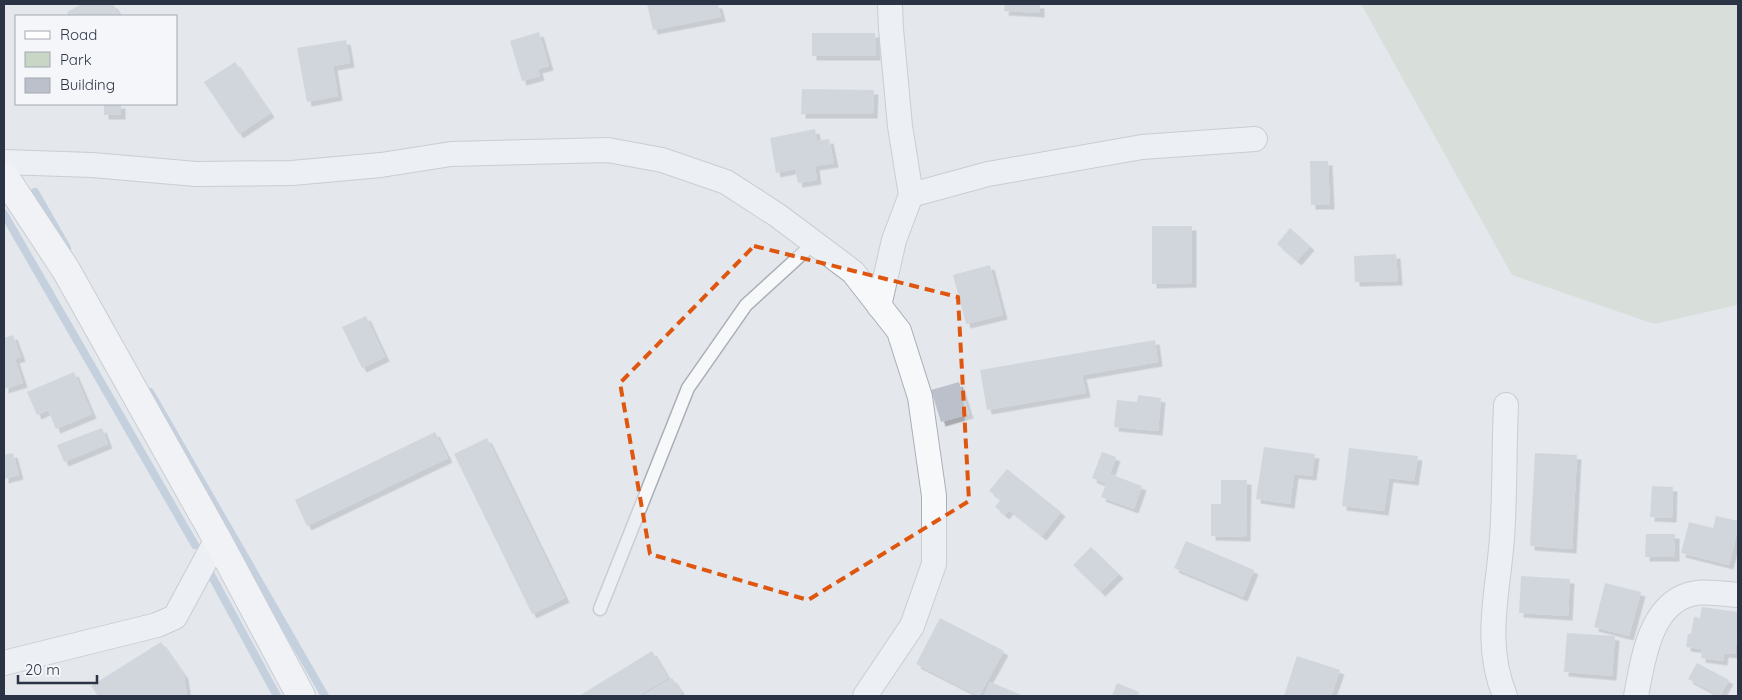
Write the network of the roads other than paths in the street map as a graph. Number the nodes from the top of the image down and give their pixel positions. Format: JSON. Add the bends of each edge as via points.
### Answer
{"nodes":[{"id":1,"x":890,"y":4,"type":"edge"},
{"id":2,"x":1254,"y":139,"type":"dead end"},
{"id":3,"x":4,"y":162,"type":"edge"},
{"id":4,"x":4,"y":176,"type":"edge"},
{"id":5,"x":911,"y":195,"type":"junction"},
{"id":6,"x":814,"y":243,"type":"junction"},
{"id":7,"x":879,"y":306,"type":"junction"},
{"id":8,"x":1506,"y":405,"type":"dead end"},
{"id":9,"x":217,"y":539,"type":"junction"},
{"id":10,"x":1738,"y":596,"type":"edge"},
{"id":11,"x":600,"y":609,"type":"dead end"},
{"id":12,"x":4,"y":663,"type":"edge"},
{"id":13,"x":301,"y":696,"type":"edge"},
{"id":14,"x":866,"y":696,"type":"edge"},
{"id":15,"x":1505,"y":696,"type":"edge"},
{"id":16,"x":1636,"y":696,"type":"edge"}],
"edges":[{"from":1,"to":5,"type":"street","via":[[900,126]]},
{"from":2,"to":5,"type":"street","via":[[1142,147],[988,174]]},
{"from":3,"to":6,"type":"street","via":[[196,174],[292,173],[381,165],[451,154],[608,150],[662,160],[726,182]]},
{"from":4,"to":9,"type":"main road","via":[[66,270]]},
{"from":5,"to":7,"type":"street","via":[[894,240]]},
{"from":6,"to":7,"type":"street","via":[[853,272]]},
{"from":6,"to":11,"type":"lane","via":[[746,304],[688,388]]},
{"from":7,"to":14,"type":"street","via":[[899,331],[920,397],[934,496],[934,564],[912,626]]},
{"from":8,"to":15,"type":"street","via":[[1502,539],[1494,604],[1494,649],[1498,678]]},
{"from":9,"to":12,"type":"street","via":[[175,617],[158,625]]},
{"from":9,"to":13,"type":"main road"},
{"from":10,"to":16,"type":"street","via":[[1696,593],[1673,602],[1656,622],[1643,659]]}]}
